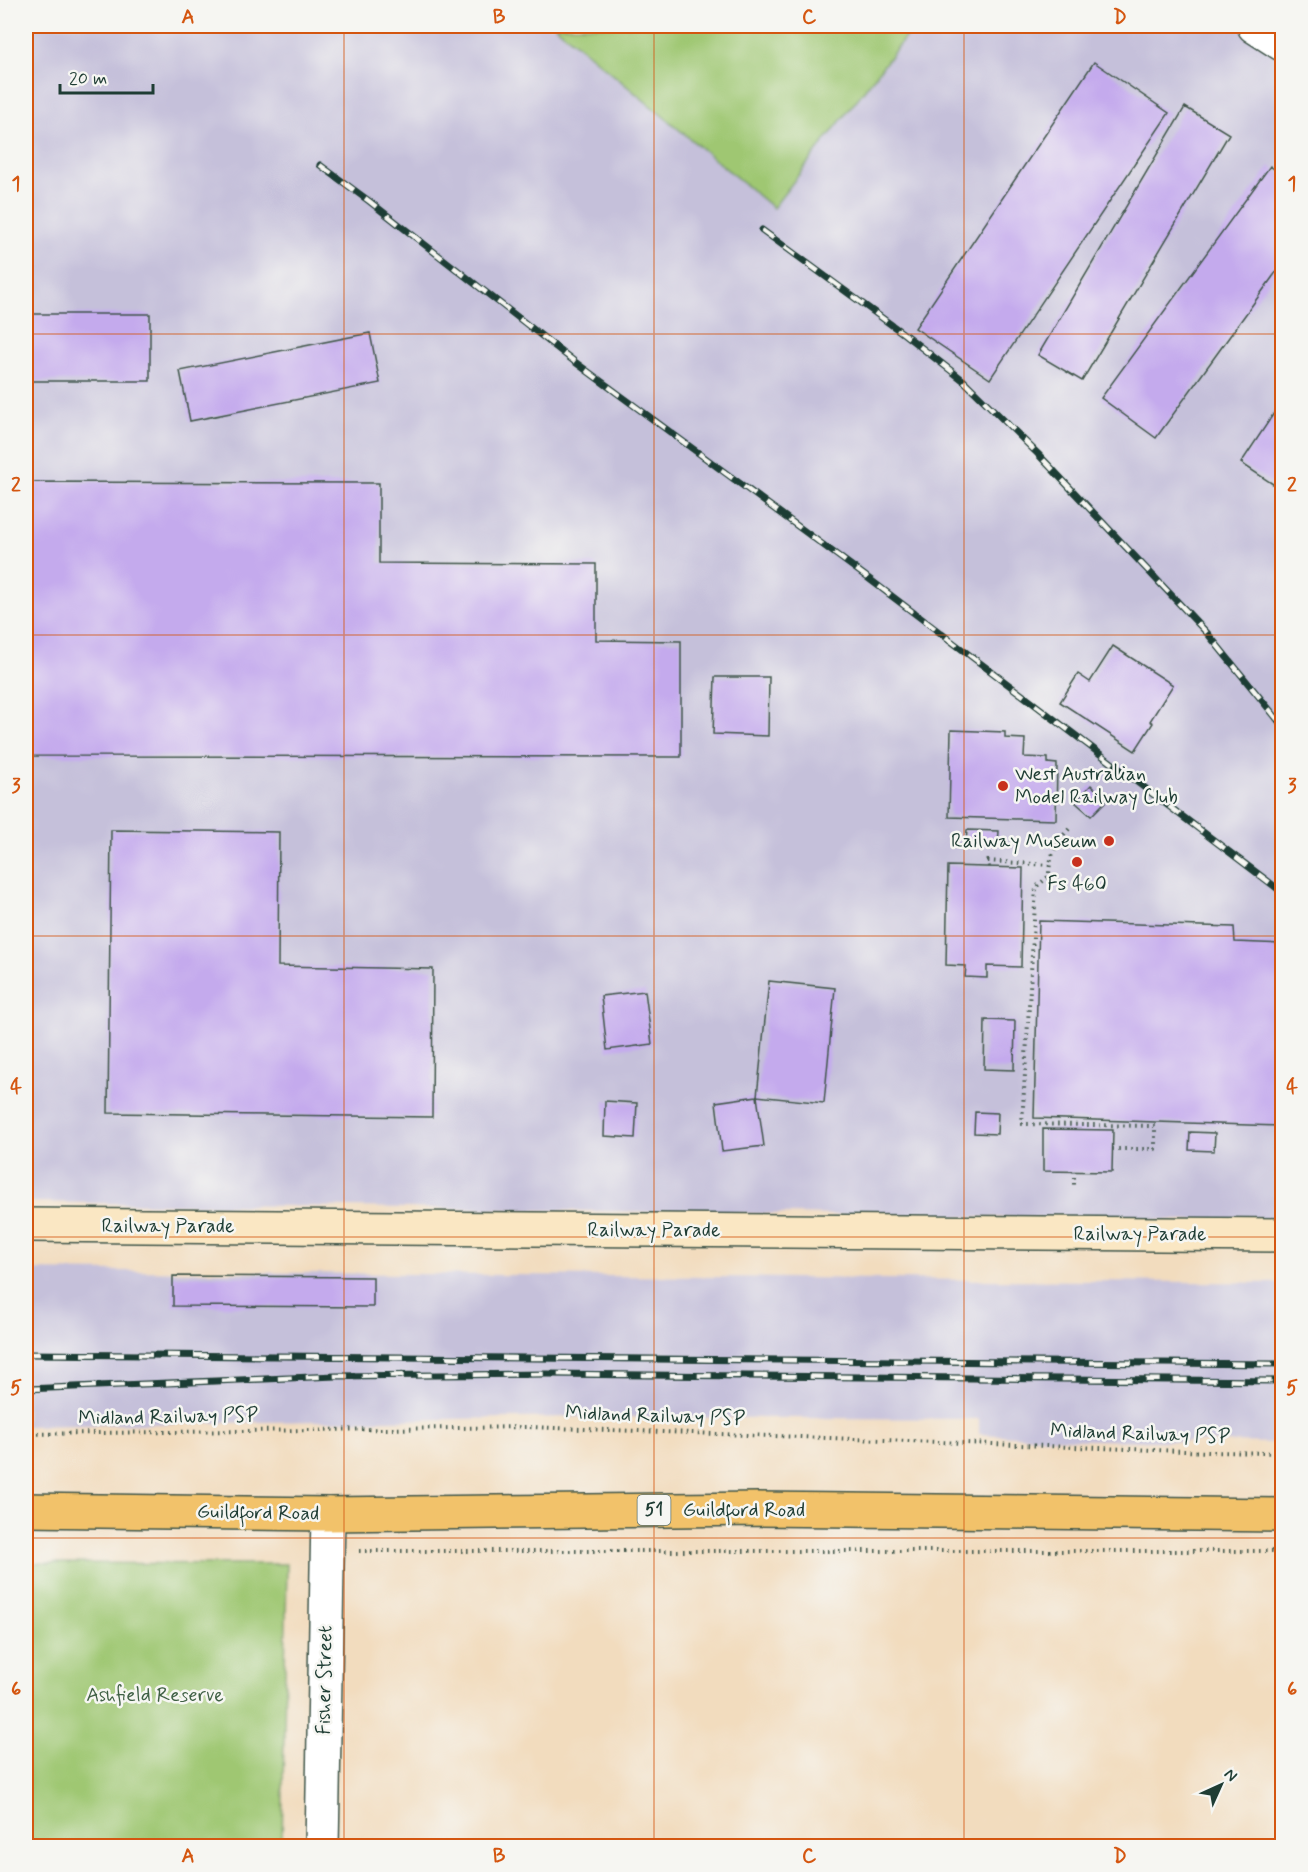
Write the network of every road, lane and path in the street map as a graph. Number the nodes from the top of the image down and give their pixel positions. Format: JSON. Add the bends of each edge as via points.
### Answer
{"nodes":[{"id":1,"x":1254,"y":26,"type":"edge"},
{"id":2,"x":1282,"y":44,"type":"edge"},
{"id":3,"x":1069,"y":829,"type":"dead end"},
{"id":4,"x":1049,"y":865,"type":"junction"},
{"id":5,"x":988,"y":867,"type":"dead end"},
{"id":6,"x":1113,"y":1149,"type":"dead end"},
{"id":7,"x":1074,"y":1171,"type":"dead end"},
{"id":8,"x":1074,"y":1189,"type":"dead end"},
{"id":9,"x":26,"y":1225,"type":"edge"},
{"id":10,"x":1282,"y":1235,"type":"edge"},
{"id":11,"x":26,"y":1434,"type":"edge"},
{"id":12,"x":1282,"y":1453,"type":"edge"},
{"id":13,"x":26,"y":1510,"type":"edge"},
{"id":14,"x":328,"y":1514,"type":"junction"},
{"id":15,"x":1282,"y":1515,"type":"edge"},
{"id":16,"x":357,"y":1551,"type":"dead end"},
{"id":17,"x":1282,"y":1551,"type":"edge"},
{"id":18,"x":322,"y":1846,"type":"edge"}],
"edges":[{"from":1,"to":2,"type":"street"},
{"from":3,"to":4,"type":"path","via":[[1057,842]]},
{"from":4,"to":5,"type":"path","via":[[988,861]]},
{"from":4,"to":6,"type":"path","via":[[1049,876],[1036,887],[1022,1124],[1155,1126],[1155,1149]]},
{"from":7,"to":8,"type":"path"},
{"from":9,"to":10,"type":"street","name":"Railway Parade"},
{"from":11,"to":12,"type":"path","name":"Midland Railway PSP","via":[[528,1427]]},
{"from":13,"to":14,"type":"highway","name":"Guildford Road","number":"51"},
{"from":14,"to":15,"type":"highway","name":"Guildford Road","number":"51","via":[[759,1509]]},
{"from":14,"to":18,"type":"street","name":"Fisher Street"},
{"from":16,"to":17,"type":"path"}]}
